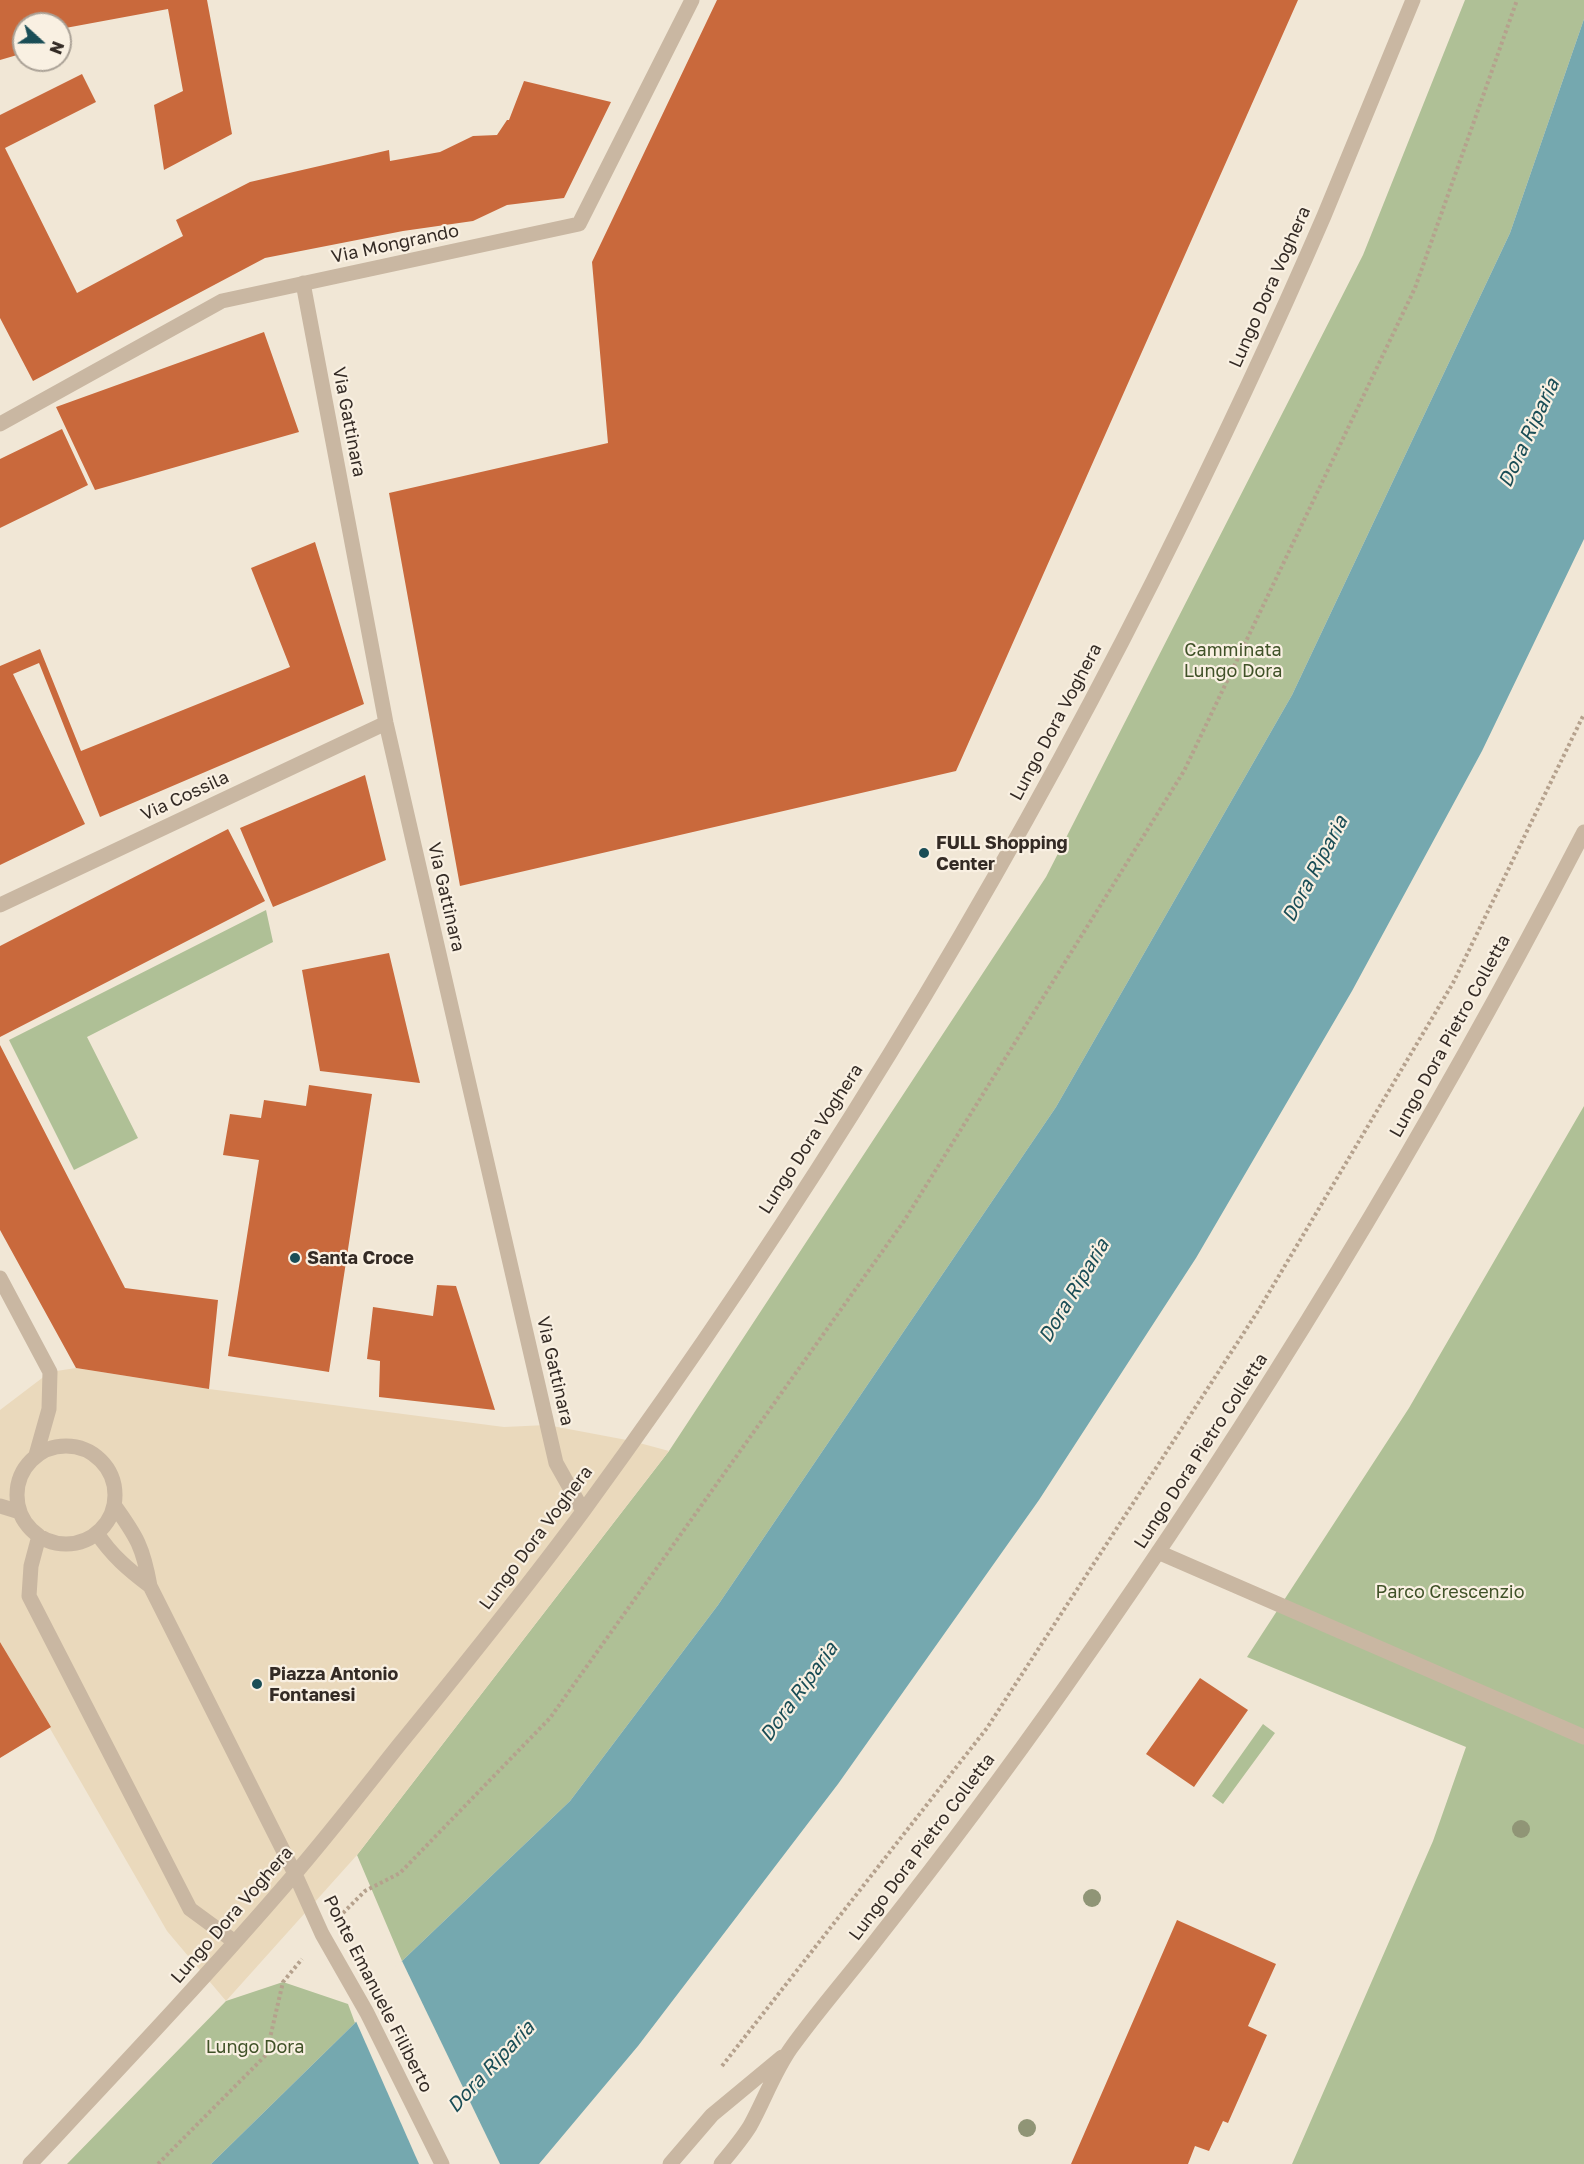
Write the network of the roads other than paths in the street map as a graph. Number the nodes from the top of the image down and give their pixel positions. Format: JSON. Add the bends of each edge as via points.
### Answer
{"nodes":[{"id":1,"x":692,"y":0,"type":"edge"},
{"id":2,"x":1413,"y":0,"type":"edge"},
{"id":3,"x":303,"y":284,"type":"junction"},
{"id":4,"x":0,"y":424,"type":"edge"},
{"id":5,"x":386,"y":723,"type":"junction"},
{"id":6,"x":1584,"y":832,"type":"edge"},
{"id":7,"x":0,"y":905,"type":"edge"},
{"id":8,"x":0,"y":1278,"type":"edge"},
{"id":9,"x":36,"y":1455,"type":"junction"},
{"id":10,"x":114,"y":1505,"type":"junction"},
{"id":11,"x":0,"y":1506,"type":"edge"},
{"id":12,"x":583,"y":1511,"type":"junction"},
{"id":13,"x":20,"y":1512,"type":"junction"},
{"id":14,"x":97,"y":1533,"type":"junction"},
{"id":15,"x":39,"y":1536,"type":"junction"},
{"id":16,"x":1158,"y":1552,"type":"junction"},
{"id":17,"x":150,"y":1586,"type":"junction"},
{"id":18,"x":1584,"y":1737,"type":"edge"},
{"id":19,"x":295,"y":1874,"type":"junction"},
{"id":20,"x":235,"y":1942,"type":"junction"},
{"id":21,"x":789,"y":2051,"type":"junction"},
{"id":22,"x":30,"y":2164,"type":"edge"},
{"id":23,"x":442,"y":2164,"type":"edge"},
{"id":24,"x":670,"y":2164,"type":"edge"},
{"id":25,"x":721,"y":2164,"type":"edge"}],
"edges":[{"from":1,"to":3,"type":"street","name":"Via Mongrando","via":[[579,224]]},
{"from":2,"to":12,"type":"street","name":"Lungo Dora Voghera","via":[[1258,363],[1153,581],[1031,811],[920,1003],[821,1161],[710,1330]]},
{"from":3,"to":4,"type":"street","name":"Via Mongrando","via":[[222,301]]},
{"from":3,"to":5,"type":"street","name":"Via Gattinara"},
{"from":5,"to":7,"type":"street","name":"Via Cossila"},
{"from":5,"to":12,"type":"street","name":"Via Gattinara","via":[[556,1463]]},
{"from":6,"to":16,"type":"street","name":"Lungo Dora Pietro Colletta","via":[[1452,1076],[1358,1238],[1275,1375]]},
{"from":8,"to":9,"type":"street","via":[[50,1372],[49,1409]]},
{"from":9,"to":10,"type":"street","via":[[52,1447],[69,1445],[100,1458],[115,1488]]},
{"from":9,"to":13,"type":"street","via":[[19,1482],[16,1497]]},
{"from":10,"to":14,"type":"street"},
{"from":10,"to":17,"type":"street","via":[[139,1541]]},
{"from":11,"to":13,"type":"street"},
{"from":12,"to":19,"type":"street","name":"Lungo Dora Voghera"},
{"from":13,"to":15,"type":"street"},
{"from":14,"to":15,"type":"street","via":[[67,1544]]},
{"from":14,"to":17,"type":"street","via":[[125,1567]]},
{"from":15,"to":20,"type":"street","via":[[29,1596],[190,1909]]},
{"from":16,"to":18,"type":"street"},
{"from":16,"to":21,"type":"street","name":"Lungo Dora Pietro Colletta","via":[[985,1798]]},
{"from":17,"to":19,"type":"street"},
{"from":19,"to":20,"type":"street","name":"Lungo Dora Voghera"},
{"from":19,"to":23,"type":"street","name":"Ponte Emanuele Filiberto","via":[[322,1934],[367,2013]]},
{"from":20,"to":22,"type":"street","name":"Lungo Dora Voghera"},
{"from":21,"to":24,"type":"street","name":"Lungo Dora Pietro Colletta","via":[[712,2115]]},
{"from":21,"to":25,"type":"street","name":"Lungo Dora Pietro Colletta","via":[[748,2130]]}]}
